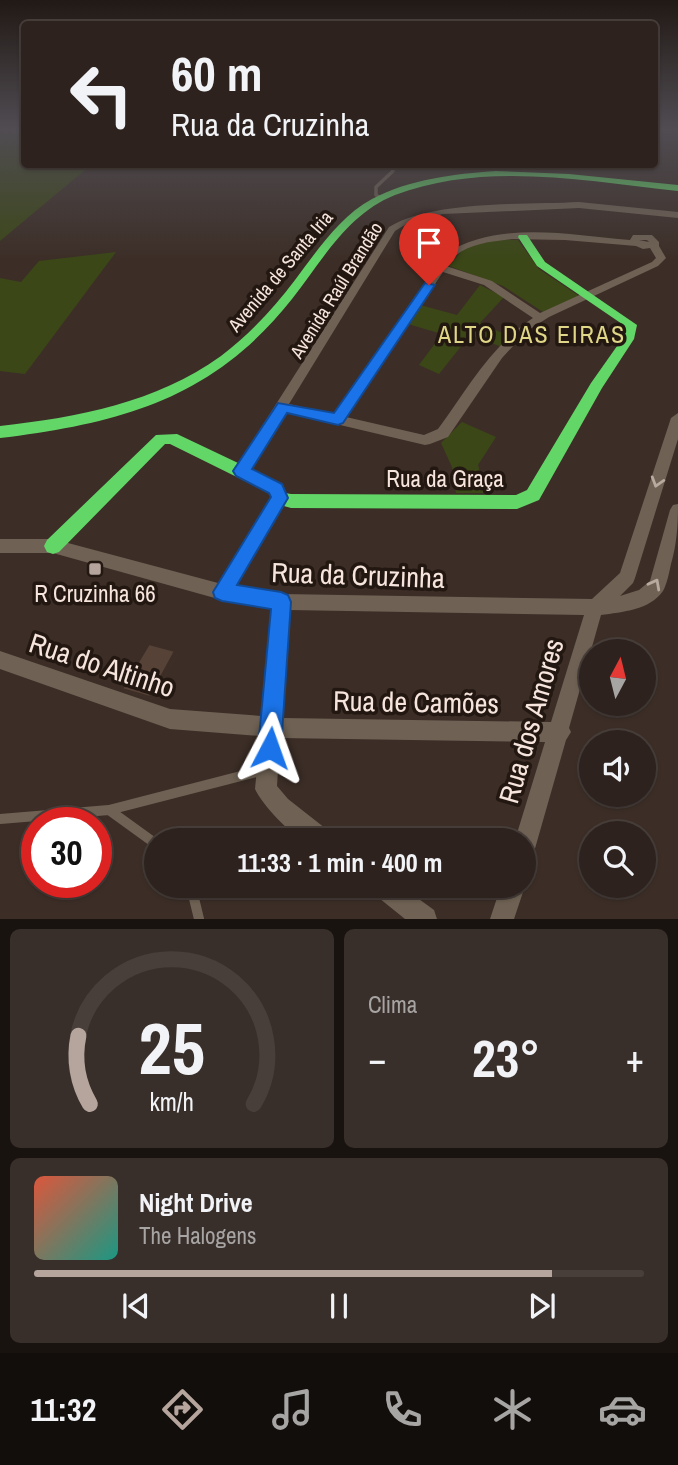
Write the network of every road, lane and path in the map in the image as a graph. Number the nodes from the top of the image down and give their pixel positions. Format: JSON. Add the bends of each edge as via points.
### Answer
{"nodes":[{"id":1,"x":391,"y":173,"type":"edge"},
{"id":2,"x":678,"y":188,"type":"edge"},
{"id":3,"x":381,"y":198,"type":"junction"},
{"id":4,"x":678,"y":215,"type":"edge"},
{"id":5,"x":523,"y":237,"type":"junction"},
{"id":6,"x":441,"y":268,"type":"junction"},
{"id":7,"x":589,"y":296,"type":"junction"},
{"id":8,"x":540,"y":318,"type":"junction"},
{"id":9,"x":283,"y":407,"type":"junction"},
{"id":10,"x":678,"y":418,"type":"edge"},
{"id":11,"x":338,"y":419,"type":"junction"},
{"id":12,"x":2,"y":431,"type":"edge"},
{"id":13,"x":241,"y":471,"type":"junction"},
{"id":14,"x":279,"y":498,"type":"junction"},
{"id":15,"x":678,"y":510,"type":"edge"},
{"id":16,"x":0,"y":546,"type":"edge"},
{"id":17,"x":53,"y":547,"type":"junction"},
{"id":18,"x":222,"y":592,"type":"junction"},
{"id":19,"x":281,"y":602,"type":"junction"},
{"id":20,"x":595,"y":607,"type":"junction"},
{"id":21,"x":0,"y":660,"type":"edge"},
{"id":22,"x":271,"y":727,"type":"junction"},
{"id":23,"x":561,"y":732,"type":"junction"},
{"id":24,"x":268,"y":769,"type":"junction"},
{"id":25,"x":112,"y":809,"type":"edge"},
{"id":26,"x":112,"y":812,"type":"edge"},
{"id":27,"x":21,"y":817,"type":"edge"},
{"id":28,"x":0,"y":819,"type":"edge"},
{"id":29,"x":307,"y":828,"type":"edge"},
{"id":30,"x":531,"y":828,"type":"edge"},
{"id":31,"x":144,"y":835,"type":"edge"},
{"id":32,"x":196,"y":898,"type":"edge"},
{"id":33,"x":398,"y":898,"type":"edge"},
{"id":34,"x":509,"y":898,"type":"edge"},
{"id":35,"x":198,"y":919,"type":"edge"},
{"id":36,"x":425,"y":919,"type":"edge"},
{"id":37,"x":502,"y":919,"type":"edge"}],
"edges":[{"from":1,"to":3,"type":"lane","via":[[376,187]]},
{"from":2,"to":3,"type":"main road","name":"Avenida de Santa Iria","via":[[468,176],[413,186]]},
{"from":3,"to":12,"type":"main road","name":"Avenida de Santa Iria","via":[[345,225],[263,329],[215,371],[176,393],[118,414]]},
{"from":4,"to":9,"type":"street","name":"Avenida Raúl Brandão","via":[[579,205],[443,211],[405,221],[392,229]]},
{"from":5,"to":6,"type":"street","via":[[482,237],[462,245]]},
{"from":5,"to":7,"type":"main road","name":"Rua da Graça","via":[[541,264]]},
{"from":5,"to":7,"type":"street","via":[[654,246],[661,258],[655,264]]},
{"from":6,"to":8,"type":"street","via":[[488,284]]},
{"from":6,"to":11,"type":"street"},
{"from":7,"to":8,"type":"street"},
{"from":7,"to":14,"type":"main road","name":"Rua da Graça","via":[[627,320],[631,333],[533,495],[507,502]]},
{"from":8,"to":11,"type":"street","via":[[498,355],[436,437],[416,438]]},
{"from":9,"to":11,"type":"street"},
{"from":9,"to":13,"type":"street","name":"Avenida Raúl Brandão"},
{"from":10,"to":20,"type":"street","one_way":true,"via":[[627,578]]},
{"from":13,"to":14,"type":"main road","via":[[276,489]]},
{"from":13,"to":17,"type":"main road","via":[[173,438],[161,439]]},
{"from":14,"to":18,"type":"street"},
{"from":20,"to":15,"type":"street","name":"Rua da Cruzinha","one_way":true,"via":[[651,593]]},
{"from":16,"to":17,"type":"street","name":"Rua da Cruzinha"},
{"from":17,"to":18,"type":"street","name":"Rua da Cruzinha"},
{"from":18,"to":19,"type":"street","name":"Rua da Cruzinha"},
{"from":19,"to":20,"type":"street","name":"Rua da Cruzinha"},
{"from":19,"to":22,"type":"street"},
{"from":20,"to":23,"type":"street","name":"Rua dos Amores"},
{"from":21,"to":22,"type":"street","name":"Rua do Altinho","via":[[170,719]]},
{"from":22,"to":23,"type":"street","name":"Rua de Camões"},
{"from":22,"to":24,"type":"street"},
{"from":23,"to":30,"type":"street","name":"Rua dos Amores"},
{"from":24,"to":25,"type":"lane"},
{"from":24,"to":29,"type":"street","via":[[267,789],[280,807]]},
{"from":26,"to":31,"type":"lane"},
{"from":27,"to":28,"type":"lane"},
{"from":32,"to":35,"type":"lane"},
{"from":33,"to":36,"type":"street"},
{"from":34,"to":37,"type":"street"}]}
